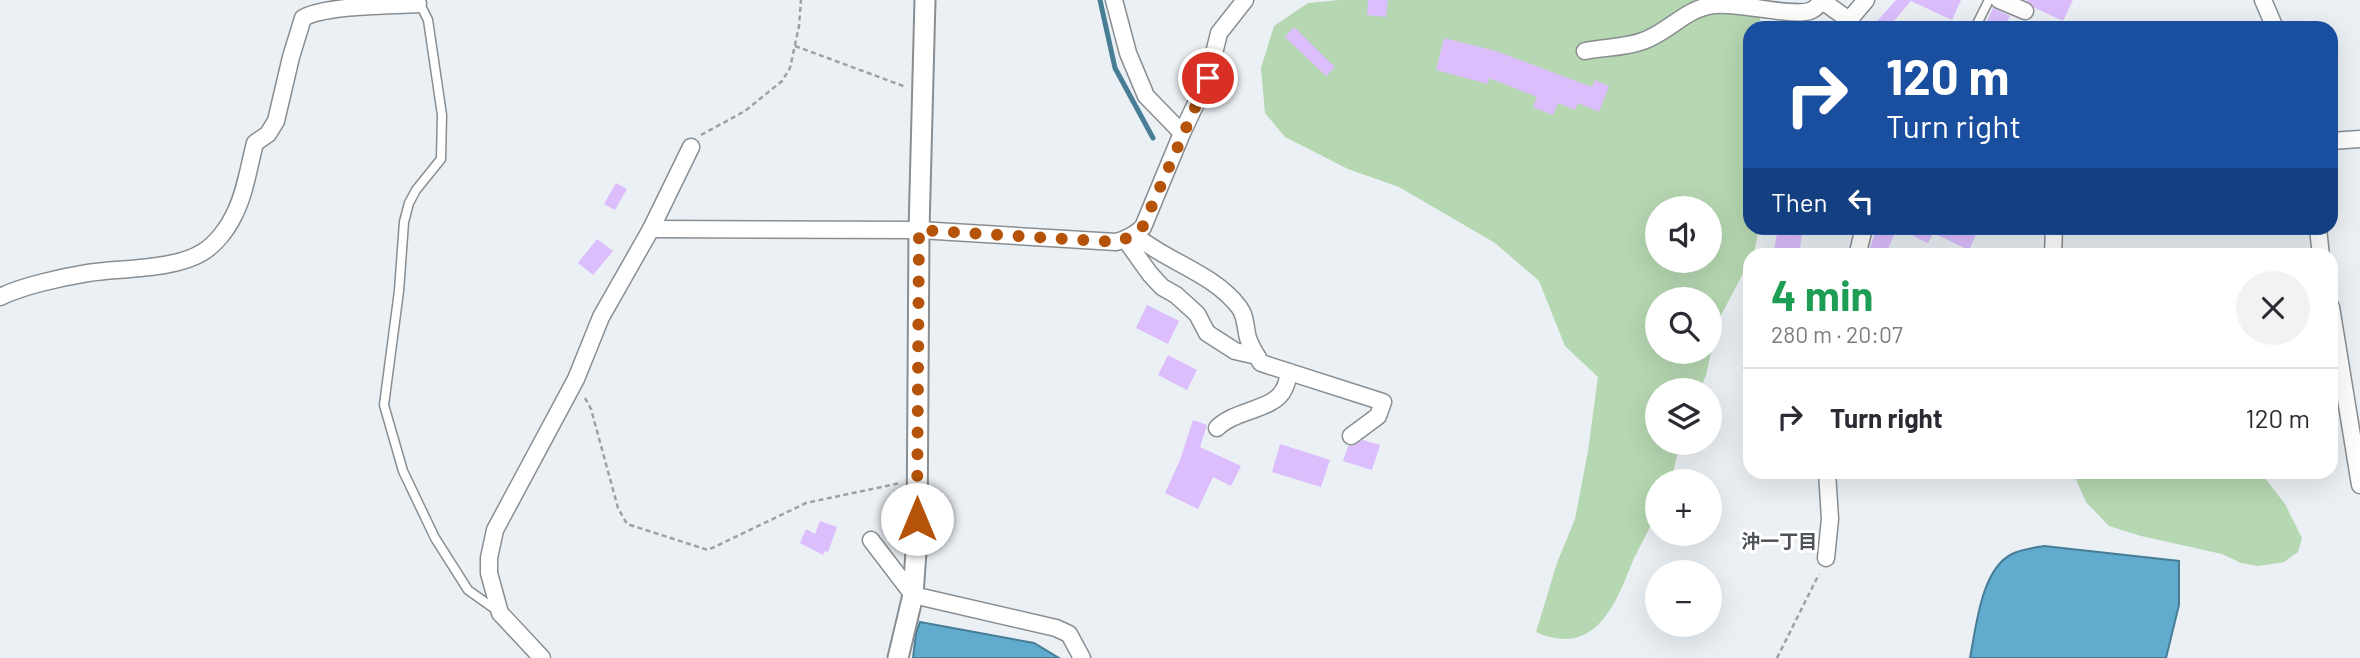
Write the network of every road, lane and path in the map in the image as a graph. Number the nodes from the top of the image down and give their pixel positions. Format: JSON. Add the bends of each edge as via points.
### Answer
{"nodes":[{"id":1,"x":801,"y":0,"type":"edge"},
{"id":2,"x":925,"y":0,"type":"edge"},
{"id":3,"x":1114,"y":0,"type":"edge"},
{"id":4,"x":1245,"y":0,"type":"edge"},
{"id":5,"x":1821,"y":0,"type":"edge"},
{"id":6,"x":1866,"y":0,"type":"edge"},
{"id":7,"x":1989,"y":0,"type":"edge"},
{"id":8,"x":1999,"y":0,"type":"edge"},
{"id":9,"x":2263,"y":0,"type":"edge"},
{"id":10,"x":416,"y":2,"type":"edge"},
{"id":11,"x":2025,"y":11,"type":"dead end"},
{"id":12,"x":1848,"y":21,"type":"edge"},
{"id":13,"x":1854,"y":21,"type":"edge"},
{"id":14,"x":1978,"y":21,"type":"edge"},
{"id":15,"x":2273,"y":21,"type":"edge"},
{"id":16,"x":795,"y":46,"type":"junction"},
{"id":17,"x":1585,"y":51,"type":"dead end"},
{"id":18,"x":922,"y":93,"type":"junction"},
{"id":19,"x":1182,"y":133,"type":"junction"},
{"id":20,"x":2360,"y":139,"type":"edge"},
{"id":21,"x":2338,"y":141,"type":"edge"},
{"id":22,"x":691,"y":146,"type":"joint"},
{"id":23,"x":651,"y":229,"type":"junction"},
{"id":24,"x":919,"y":230,"type":"junction"},
{"id":25,"x":1130,"y":237,"type":"junction"},
{"id":26,"x":0,"y":297,"type":"edge"},
{"id":27,"x":2338,"y":350,"type":"edge"},
{"id":28,"x":1257,"y":356,"type":"junction"},
{"id":29,"x":1289,"y":372,"type":"junction"},
{"id":30,"x":576,"y":379,"type":"junction"},
{"id":31,"x":1217,"y":428,"type":"dead end"},
{"id":32,"x":1351,"y":436,"type":"dead end"},
{"id":33,"x":1827,"y":479,"type":"edge"},
{"id":34,"x":917,"y":481,"type":"junction"},
{"id":35,"x":2360,"y":485,"type":"edge"},
{"id":36,"x":871,"y":540,"type":"dead end"},
{"id":37,"x":1826,"y":558,"type":"joint"},
{"id":38,"x":913,"y":595,"type":"junction"},
{"id":39,"x":500,"y":613,"type":"junction"},
{"id":40,"x":542,"y":658,"type":"edge"},
{"id":41,"x":898,"y":658,"type":"edge"},
{"id":42,"x":1082,"y":658,"type":"edge"},
{"id":43,"x":1777,"y":658,"type":"edge"}],
"edges":[{"from":1,"to":16,"type":"path"},
{"from":2,"to":18,"type":"street"},
{"from":3,"to":19,"type":"street","via":[[1146,96]]},
{"from":4,"to":19,"type":"street","via":[[1219,33],[1208,78]]},
{"from":5,"to":12,"type":"street"},
{"from":5,"to":17,"type":"street","via":[[1814,10],[1801,13],[1714,5],[1687,13],[1646,40]]},
{"from":6,"to":13,"type":"street"},
{"from":7,"to":14,"type":"lane"},
{"from":8,"to":11,"type":"street"},
{"from":9,"to":15,"type":"street"},
{"from":10,"to":26,"type":"street","via":[[335,9],[303,18],[276,121],[255,143],[236,212],[205,251],[156,266],[85,273]]},
{"from":10,"to":39,"type":"lane","via":[[428,20],[442,115],[441,159],[416,190],[404,222],[384,405],[403,471],[435,538],[468,590]]},
{"from":16,"to":18,"type":"path"},
{"from":16,"to":22,"type":"path","via":[[782,81],[745,111],[703,133]]},
{"from":18,"to":24,"type":"street"},
{"from":19,"to":25,"type":"street","via":[[1143,226]]},
{"from":20,"to":21,"type":"street"},
{"from":22,"to":23,"type":"street"},
{"from":23,"to":24,"type":"street"},
{"from":23,"to":30,"type":"street","via":[[601,317]]},
{"from":24,"to":25,"type":"street","via":[[1116,242]]},
{"from":24,"to":34,"type":"street"},
{"from":25,"to":28,"type":"street","via":[[1150,274],[1197,314],[1207,333],[1235,351]]},
{"from":25,"to":28,"type":"street","via":[[1227,294],[1240,309]]},
{"from":27,"to":35,"type":"street"},
{"from":28,"to":29,"type":"street","via":[[1261,363]]},
{"from":29,"to":31,"type":"street","via":[[1284,391],[1275,400],[1231,417]]},
{"from":29,"to":32,"type":"street","via":[[1382,402],[1378,416]]},
{"from":30,"to":34,"type":"path","via":[[591,409],[618,508],[627,524],[708,550],[806,503]]},
{"from":30,"to":39,"type":"street","via":[[495,530],[489,573]]},
{"from":33,"to":37,"type":"street"},
{"from":34,"to":38,"type":"street"},
{"from":36,"to":38,"type":"street"},
{"from":37,"to":43,"type":"path"},
{"from":38,"to":41,"type":"street"},
{"from":38,"to":42,"type":"street","via":[[1056,628],[1069,634]]},
{"from":39,"to":40,"type":"street"}]}
